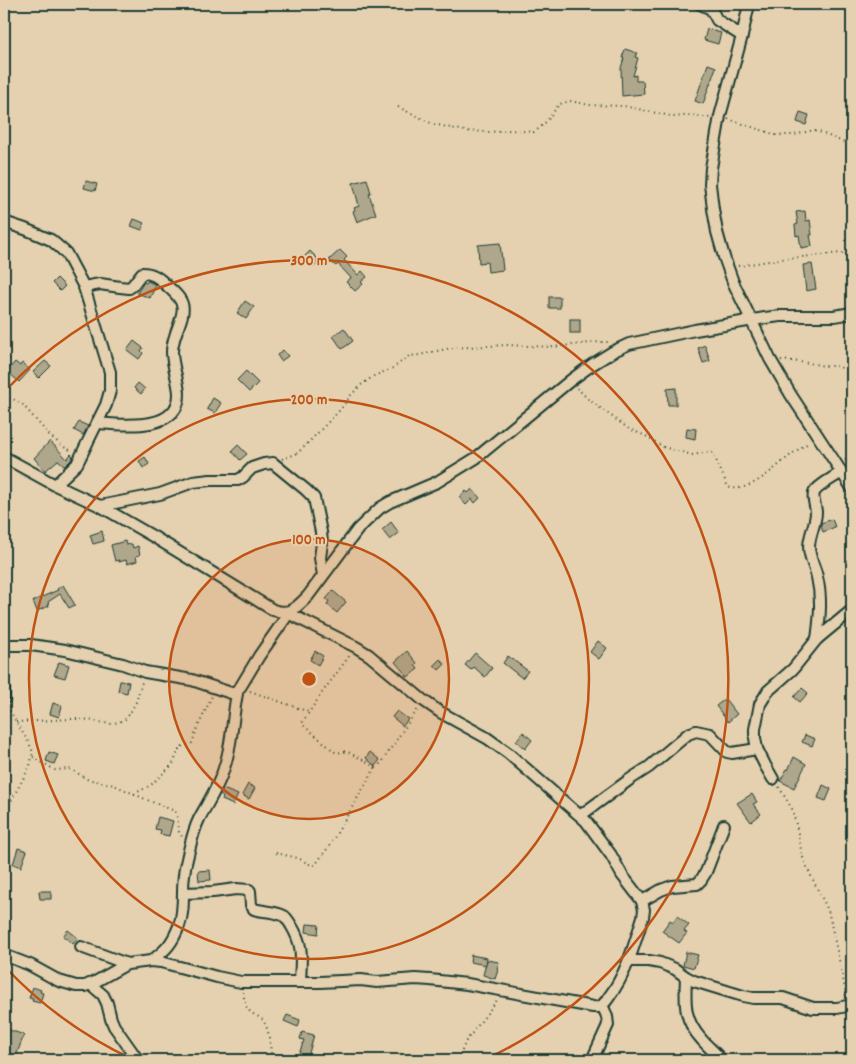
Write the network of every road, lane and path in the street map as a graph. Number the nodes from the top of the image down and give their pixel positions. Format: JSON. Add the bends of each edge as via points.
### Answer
{"nodes":[{"id":1,"x":700,"y":4,"type":"edge"},
{"id":2,"x":749,"y":4,"type":"edge"},
{"id":3,"x":742,"y":36,"type":"junction"},
{"id":4,"x":398,"y":107,"type":"dead end"},
{"id":5,"x":720,"y":118,"type":"junction"},
{"id":6,"x":852,"y":146,"type":"edge"},
{"id":7,"x":4,"y":222,"type":"edge"},
{"id":8,"x":852,"y":252,"type":"edge"},
{"id":9,"x":728,"y":268,"type":"junction"},
{"id":10,"x":84,"y":287,"type":"junction"},
{"id":11,"x":852,"y":313,"type":"edge"},
{"id":12,"x":751,"y":321,"type":"junction"},
{"id":13,"x":610,"y":342,"type":"dead end"},
{"id":14,"x":4,"y":357,"type":"edge"},
{"id":15,"x":10,"y":359,"type":"dead end"},
{"id":16,"x":770,"y":359,"type":"junction"},
{"id":17,"x":852,"y":371,"type":"edge"},
{"id":18,"x":571,"y":380,"type":"junction"},
{"id":19,"x":4,"y":398,"type":"edge"},
{"id":20,"x":97,"y":423,"type":"junction"},
{"id":21,"x":818,"y":436,"type":"junction"},
{"id":22,"x":81,"y":456,"type":"junction"},
{"id":23,"x":4,"y":457,"type":"edge"},
{"id":24,"x":273,"y":463,"type":"junction"},
{"id":25,"x":842,"y":472,"type":"junction"},
{"id":26,"x":55,"y":485,"type":"junction"},
{"id":27,"x":852,"y":488,"type":"edge"},
{"id":28,"x":100,"y":506,"type":"junction"},
{"id":29,"x":323,"y":575,"type":"junction"},
{"id":30,"x":852,"y":610,"type":"edge"},
{"id":31,"x":288,"y":613,"type":"junction"},
{"id":32,"x":817,"y":639,"type":"junction"},
{"id":33,"x":4,"y":645,"type":"edge"},
{"id":34,"x":356,"y":648,"type":"junction"},
{"id":35,"x":145,"y":672,"type":"junction"},
{"id":36,"x":216,"y":688,"type":"junction"},
{"id":37,"x":4,"y":689,"type":"edge"},
{"id":38,"x":238,"y":689,"type":"junction"},
{"id":39,"x":4,"y":698,"type":"edge"},
{"id":40,"x":424,"y":701,"type":"junction"},
{"id":41,"x":310,"y":712,"type":"junction"},
{"id":42,"x":16,"y":722,"type":"junction"},
{"id":43,"x":757,"y":749,"type":"junction"},
{"id":44,"x":32,"y":756,"type":"junction"},
{"id":45,"x":375,"y":768,"type":"junction"},
{"id":46,"x":773,"y":779,"type":"joint"},
{"id":47,"x":134,"y":794,"type":"junction"},
{"id":48,"x":581,"y":815,"type":"junction"},
{"id":49,"x":4,"y":819,"type":"edge"},
{"id":50,"x":724,"y":825,"type":"dead end"},
{"id":51,"x":191,"y":845,"type":"junction"},
{"id":52,"x":276,"y":853,"type":"dead end"},
{"id":53,"x":183,"y":893,"type":"junction"},
{"id":54,"x":642,"y":900,"type":"junction"},
{"id":55,"x":81,"y":947,"type":"dead end"},
{"id":56,"x":4,"y":955,"type":"edge"},
{"id":57,"x":151,"y":960,"type":"junction"},
{"id":58,"x":629,"y":961,"type":"junction"},
{"id":59,"x":127,"y":964,"type":"junction"},
{"id":60,"x":686,"y":977,"type":"junction"},
{"id":61,"x":300,"y":981,"type":"junction"},
{"id":62,"x":241,"y":982,"type":"junction"},
{"id":63,"x":90,"y":984,"type":"junction"},
{"id":64,"x":504,"y":991,"type":"junction"},
{"id":65,"x":850,"y":1005,"type":"edge"},
{"id":66,"x":602,"y":1006,"type":"junction"},
{"id":67,"x":852,"y":1026,"type":"edge"},
{"id":68,"x":138,"y":1060,"type":"edge"},
{"id":69,"x":272,"y":1060,"type":"edge"},
{"id":70,"x":458,"y":1060,"type":"edge"},
{"id":71,"x":592,"y":1060,"type":"edge"},
{"id":72,"x":721,"y":1060,"type":"edge"}],
"edges":[{"from":1,"to":3,"type":"street","via":[[711,8],[716,20]]},
{"from":2,"to":3,"type":"street"},
{"from":3,"to":5,"type":"street"},
{"from":4,"to":5,"type":"path","via":[[433,124],[480,132],[534,132],[560,104],[570,101],[624,106],[670,117]]},
{"from":5,"to":6,"type":"path","via":[[776,135],[817,131]]},
{"from":5,"to":9,"type":"street","via":[[710,184],[717,232]]},
{"from":7,"to":10,"type":"street","via":[[50,240],[66,253]]},
{"from":8,"to":9,"type":"path"},
{"from":9,"to":12,"type":"street"},
{"from":10,"to":20,"type":"street","via":[[111,382]]},
{"from":10,"to":20,"type":"street","via":[[100,284],[129,288],[142,273],[147,273],[160,279],[184,306],[172,344],[179,393],[175,411],[166,418],[132,425]]},
{"from":11,"to":12,"type":"street","via":[[780,316]]},
{"from":12,"to":16,"type":"street"},
{"from":12,"to":18,"type":"street","via":[[629,344]]},
{"from":13,"to":24,"type":"path","via":[[553,347],[451,348],[409,356],[361,385],[304,448]]},
{"from":14,"to":15,"type":"path"},
{"from":16,"to":17,"type":"path"},
{"from":16,"to":21,"type":"street"},
{"from":18,"to":21,"type":"path","via":[[588,399],[632,431],[674,450],[693,455],[712,453],[728,487],[734,489],[753,483]]},
{"from":18,"to":29,"type":"street","via":[[476,458],[371,515]]},
{"from":19,"to":22,"type":"path","via":[[23,405],[50,436]]},
{"from":20,"to":22,"type":"street"},
{"from":21,"to":25,"type":"street"},
{"from":22,"to":26,"type":"street","via":[[73,469]]},
{"from":23,"to":26,"type":"street"},
{"from":24,"to":28,"type":"street","via":[[252,468],[238,480],[193,482],[160,494]]},
{"from":24,"to":29,"type":"street","via":[[314,498],[321,532]]},
{"from":25,"to":27,"type":"street"},
{"from":25,"to":32,"type":"street","via":[[813,495],[816,511],[809,547],[821,597]]},
{"from":26,"to":28,"type":"street"},
{"from":28,"to":31,"type":"street","via":[[273,610]]},
{"from":29,"to":31,"type":"street","via":[[299,606]]},
{"from":30,"to":32,"type":"street"},
{"from":31,"to":34,"type":"street"},
{"from":31,"to":38,"type":"street"},
{"from":32,"to":43,"type":"street","via":[[793,669],[763,697],[755,729]]},
{"from":33,"to":35,"type":"street","via":[[31,644],[66,650]]},
{"from":34,"to":40,"type":"street"},
{"from":34,"to":41,"type":"path"},
{"from":35,"to":36,"type":"street","via":[[183,678]]},
{"from":35,"to":42,"type":"path","via":[[136,702],[125,719],[119,722],[110,724],[72,719]]},
{"from":36,"to":38,"type":"street","via":[[231,693]]},
{"from":36,"to":47,"type":"path","via":[[192,743],[180,747],[173,764],[151,785]]},
{"from":37,"to":39,"type":"street"},
{"from":38,"to":41,"type":"path"},
{"from":38,"to":51,"type":"street","via":[[224,769],[198,821]]},
{"from":39,"to":42,"type":"path"},
{"from":40,"to":45,"type":"path"},
{"from":40,"to":48,"type":"street","via":[[496,744]]},
{"from":41,"to":45,"type":"path","via":[[302,723],[304,727],[335,752],[346,751]]},
{"from":42,"to":44,"type":"path","via":[[29,742]]},
{"from":43,"to":46,"type":"street"},
{"from":43,"to":48,"type":"street","via":[[727,752],[710,734],[688,734],[649,767]]},
{"from":44,"to":47,"type":"path","via":[[56,770],[69,769],[87,779]]},
{"from":44,"to":49,"type":"path"},
{"from":45,"to":52,"type":"path","via":[[315,865]]},
{"from":46,"to":65,"type":"path","via":[[792,809],[802,855],[828,910]]},
{"from":47,"to":51,"type":"path","via":[[175,811],[179,832]]},
{"from":48,"to":54,"type":"street"},
{"from":50,"to":54,"type":"street","via":[[700,882],[672,886]]},
{"from":51,"to":53,"type":"street"},
{"from":53,"to":57,"type":"street","via":[[179,925],[170,944]]},
{"from":53,"to":61,"type":"street","via":[[250,890],[254,910],[284,916],[293,928],[301,949]]},
{"from":54,"to":58,"type":"street","via":[[643,916]]},
{"from":55,"to":59,"type":"street"},
{"from":56,"to":63,"type":"street","via":[[69,985]]},
{"from":57,"to":59,"type":"street"},
{"from":57,"to":62,"type":"street"},
{"from":58,"to":60,"type":"street","via":[[660,963]]},
{"from":58,"to":66,"type":"street"},
{"from":59,"to":63,"type":"street"},
{"from":60,"to":65,"type":"street","via":[[753,998],[783,998],[813,1008]]},
{"from":60,"to":72,"type":"street","via":[[686,1013],[690,1024]]},
{"from":61,"to":62,"type":"street"},
{"from":61,"to":64,"type":"street","via":[[430,980]]},
{"from":62,"to":69,"type":"path","via":[[245,1005],[266,1025]]},
{"from":63,"to":68,"type":"street","via":[[103,995],[114,1026]]},
{"from":64,"to":66,"type":"street"},
{"from":64,"to":70,"type":"path","via":[[466,1041]]},
{"from":65,"to":67,"type":"path"},
{"from":66,"to":71,"type":"street","via":[[607,1013],[608,1025]]}]}
